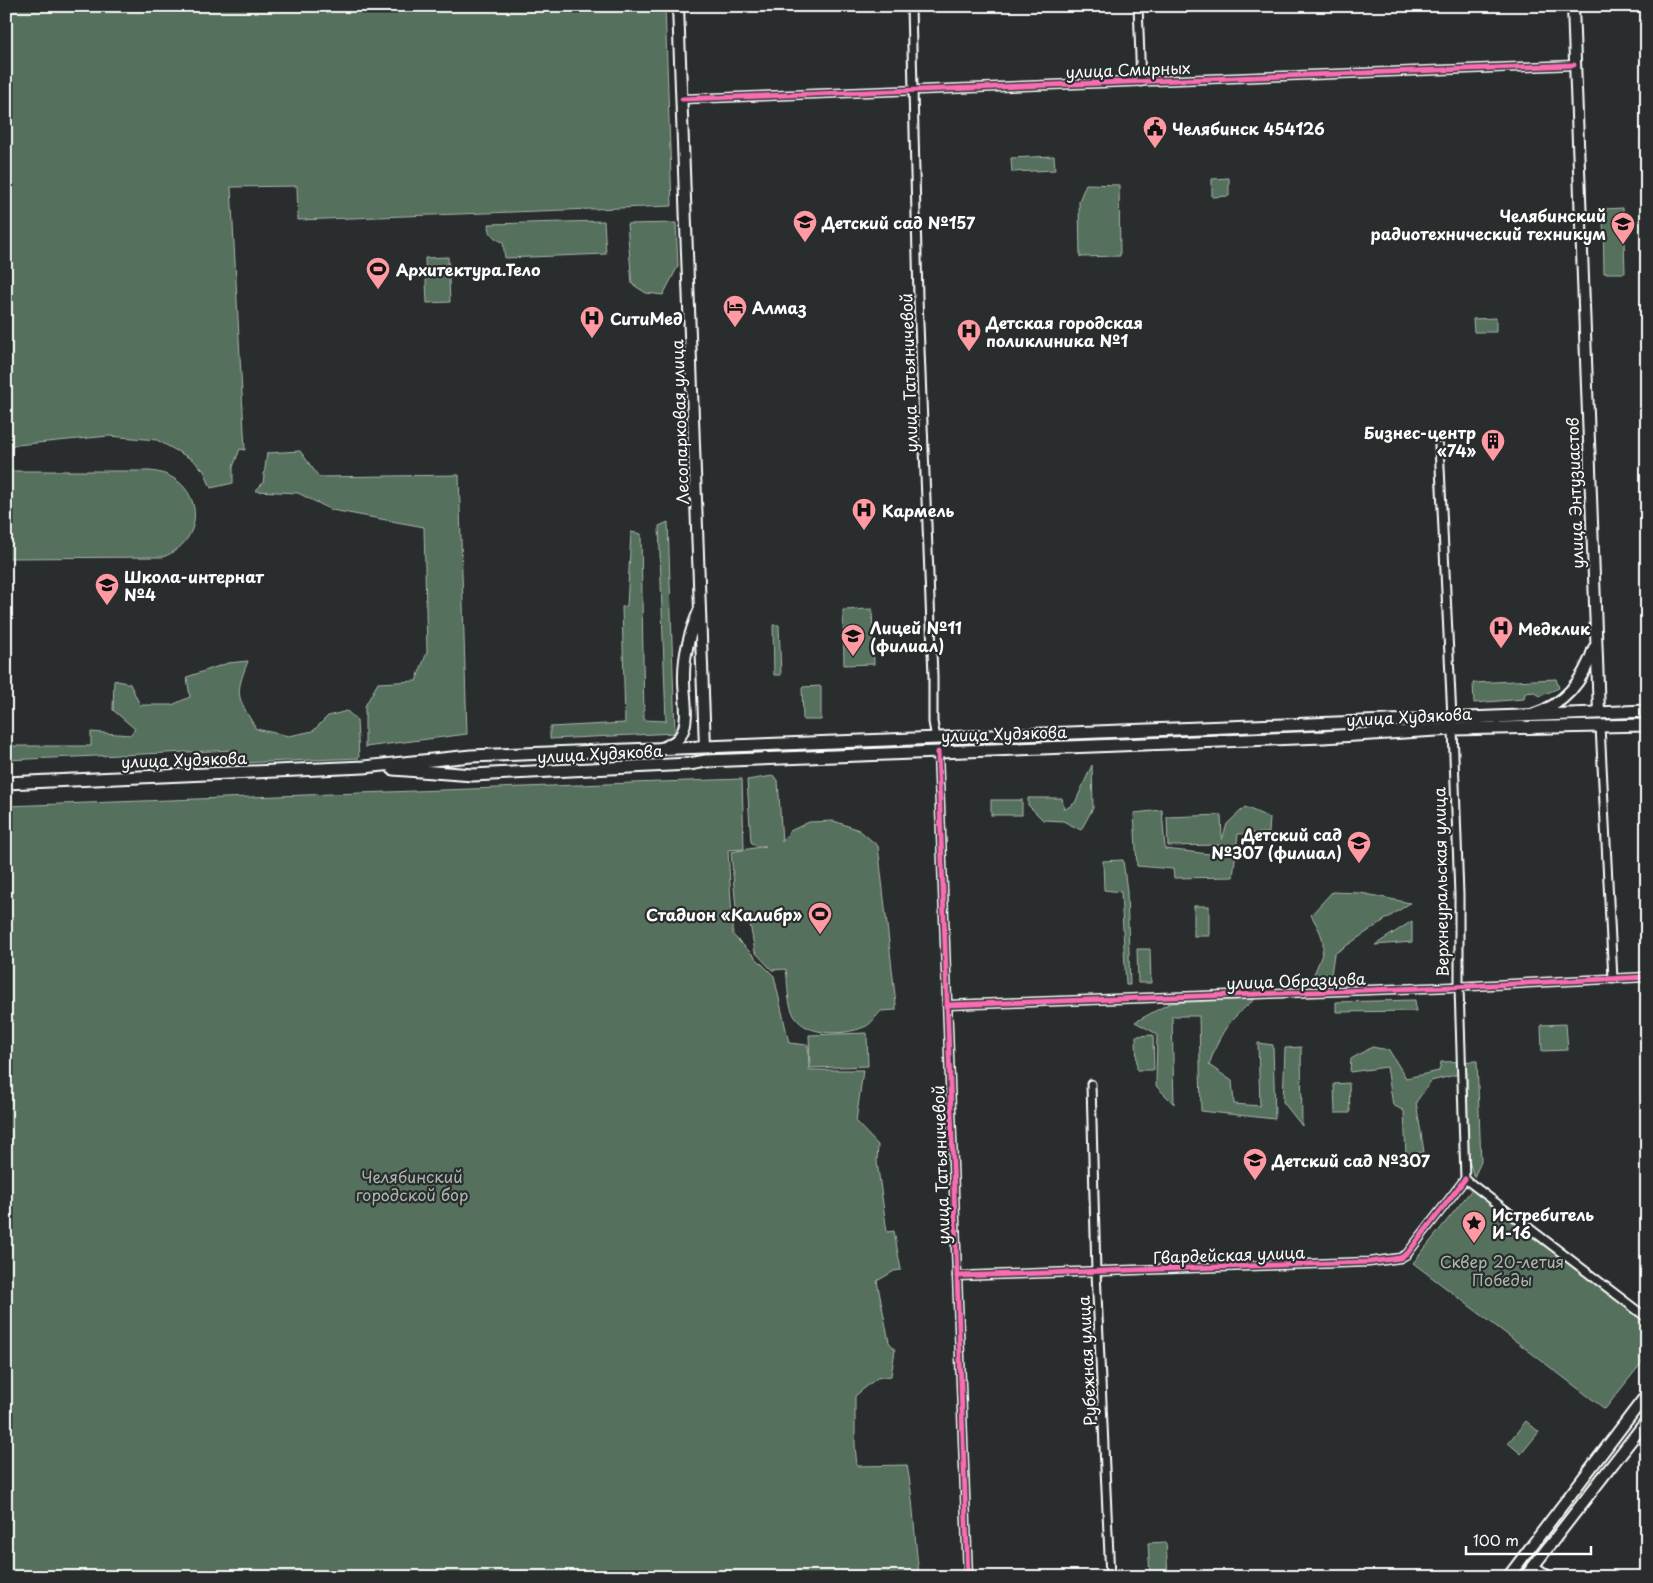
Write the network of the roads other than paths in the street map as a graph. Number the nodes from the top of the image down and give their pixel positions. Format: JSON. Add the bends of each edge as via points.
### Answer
{"nodes":[{"id":1,"x":678,"y":6,"type":"edge"},
{"id":2,"x":911,"y":6,"type":"edge"},
{"id":3,"x":1138,"y":6,"type":"edge"},
{"id":4,"x":1573,"y":6,"type":"edge"},
{"id":5,"x":1574,"y":65,"type":"junction"},
{"id":6,"x":1141,"y":82,"type":"junction"},
{"id":7,"x":913,"y":92,"type":"junction"},
{"id":8,"x":682,"y":99,"type":"junction"},
{"id":9,"x":1439,"y":446,"type":"dead end"},
{"id":10,"x":701,"y":608,"type":"junction"},
{"id":11,"x":1596,"y":640,"type":"junction"},
{"id":12,"x":1647,"y":710,"type":"edge"},
{"id":13,"x":1599,"y":713,"type":"junction"},
{"id":14,"x":1532,"y":714,"type":"junction"},
{"id":15,"x":1452,"y":723,"type":"junction"},
{"id":16,"x":1647,"y":725,"type":"edge"},
{"id":17,"x":1600,"y":726,"type":"junction"},
{"id":18,"x":936,"y":738,"type":"junction"},
{"id":19,"x":705,"y":747,"type":"junction"},
{"id":20,"x":657,"y":750,"type":"junction"},
{"id":21,"x":938,"y":752,"type":"junction"},
{"id":22,"x":706,"y":761,"type":"junction"},
{"id":23,"x":364,"y":767,"type":"junction"},
{"id":24,"x":6,"y":783,"type":"edge"},
{"id":25,"x":1647,"y":977,"type":"edge"},
{"id":26,"x":1613,"y":978,"type":"junction"},
{"id":27,"x":1459,"y":987,"type":"junction"},
{"id":28,"x":947,"y":1005,"type":"junction"},
{"id":29,"x":1091,"y":1084,"type":"dead end"},
{"id":30,"x":1465,"y":1179,"type":"junction"},
{"id":31,"x":1096,"y":1272,"type":"junction"},
{"id":32,"x":956,"y":1276,"type":"junction"},
{"id":33,"x":1647,"y":1318,"type":"edge"},
{"id":34,"x":1647,"y":1394,"type":"edge"},
{"id":35,"x":1647,"y":1420,"type":"edge"},
{"id":36,"x":1534,"y":1565,"type":"junction"},
{"id":37,"x":968,"y":1577,"type":"edge"},
{"id":38,"x":1110,"y":1577,"type":"edge"},
{"id":39,"x":1508,"y":1577,"type":"edge"},
{"id":40,"x":1525,"y":1577,"type":"edge"},
{"id":41,"x":1551,"y":1577,"type":"edge"}],
"edges":[{"from":1,"to":8,"type":"main road","name":"Лесопарковая улица"},
{"from":2,"to":7,"type":"street","name":"улица Татьяничевой"},
{"from":3,"to":6,"type":"street"},
{"from":4,"to":5,"type":"main road","name":"улица Энтузиастов"},
{"from":5,"to":6,"type":"street","name":"улица Смирных"},
{"from":5,"to":11,"type":"main road","name":"улица Энтузиастов"},
{"from":6,"to":7,"type":"street","name":"улица Смирных"},
{"from":7,"to":8,"type":"street","name":"улица Смирных"},
{"from":7,"to":18,"type":"street","name":"улица Татьяничевой"},
{"from":8,"to":10,"type":"main road","name":"Лесопарковая улица"},
{"from":9,"to":15,"type":"street","name":"Верхнеуральская улица"},
{"from":10,"to":19,"type":"main road","name":"Лесопарковая улица"},
{"from":10,"to":20,"type":"main road","via":[[690,631],[684,663],[685,726],[675,742]]},
{"from":11,"to":13,"type":"main road","name":"улица Энтузиастов"},
{"from":11,"to":14,"type":"main road","via":[[1586,668],[1573,689],[1544,711]]},
{"from":12,"to":13,"type":"main road","name":"улица Худякова"},
{"from":13,"to":14,"type":"main road","name":"улица Худякова"},
{"from":13,"to":17,"type":"main road","name":"улица Энтузиастов"},
{"from":14,"to":15,"type":"main road","name":"улица Худякова"},
{"from":15,"to":17,"type":"main road","name":"улица Худякова"},
{"from":15,"to":18,"type":"main road","name":"улица Худякова"},
{"from":15,"to":21,"type":"main road","name":"улица Худякова","via":[[1323,737]]},
{"from":15,"to":27,"type":"street","name":"Верхнеуральская улица"},
{"from":16,"to":17,"type":"main road","name":"улица Худякова"},
{"from":17,"to":26,"type":"street","name":"улица Энтузиастов"},
{"from":18,"to":19,"type":"main road","name":"улица Худякова"},
{"from":18,"to":21,"type":"main road"},
{"from":19,"to":20,"type":"main road","name":"улица Худякова"},
{"from":19,"to":22,"type":"main road"},
{"from":20,"to":23,"type":"main road","name":"улица Худякова","via":[[471,756]]},
{"from":21,"to":22,"type":"main road","name":"улица Худякова"},
{"from":21,"to":28,"type":"street","name":"улица Татьяничевой"},
{"from":22,"to":23,"type":"main road","name":"улица Худякова","via":[[473,775]]},
{"from":23,"to":24,"type":"main road","name":"улица Худякова"},
{"from":25,"to":26,"type":"street","name":"улица Образцова"},
{"from":26,"to":27,"type":"street","name":"улица Образцова"},
{"from":27,"to":28,"type":"street","name":"улица Образцова"},
{"from":27,"to":30,"type":"street","name":"Верхнеуральская улица"},
{"from":28,"to":32,"type":"street","name":"улица Татьяничевой"},
{"from":29,"to":31,"type":"street","name":"Рубежная улица"},
{"from":30,"to":31,"type":"street","name":"Гвардейская улица","via":[[1412,1249],[1400,1258],[1369,1262]]},
{"from":30,"to":33,"type":"street"},
{"from":31,"to":32,"type":"street","name":"Гвардейская улица"},
{"from":31,"to":38,"type":"street","name":"Рубежная улица"},
{"from":32,"to":37,"type":"street","name":"улица Татьяничевой"},
{"from":34,"to":39,"type":"main road"},
{"from":35,"to":36,"type":"main road"},
{"from":36,"to":40,"type":"main road"},
{"from":36,"to":41,"type":"street"}]}
